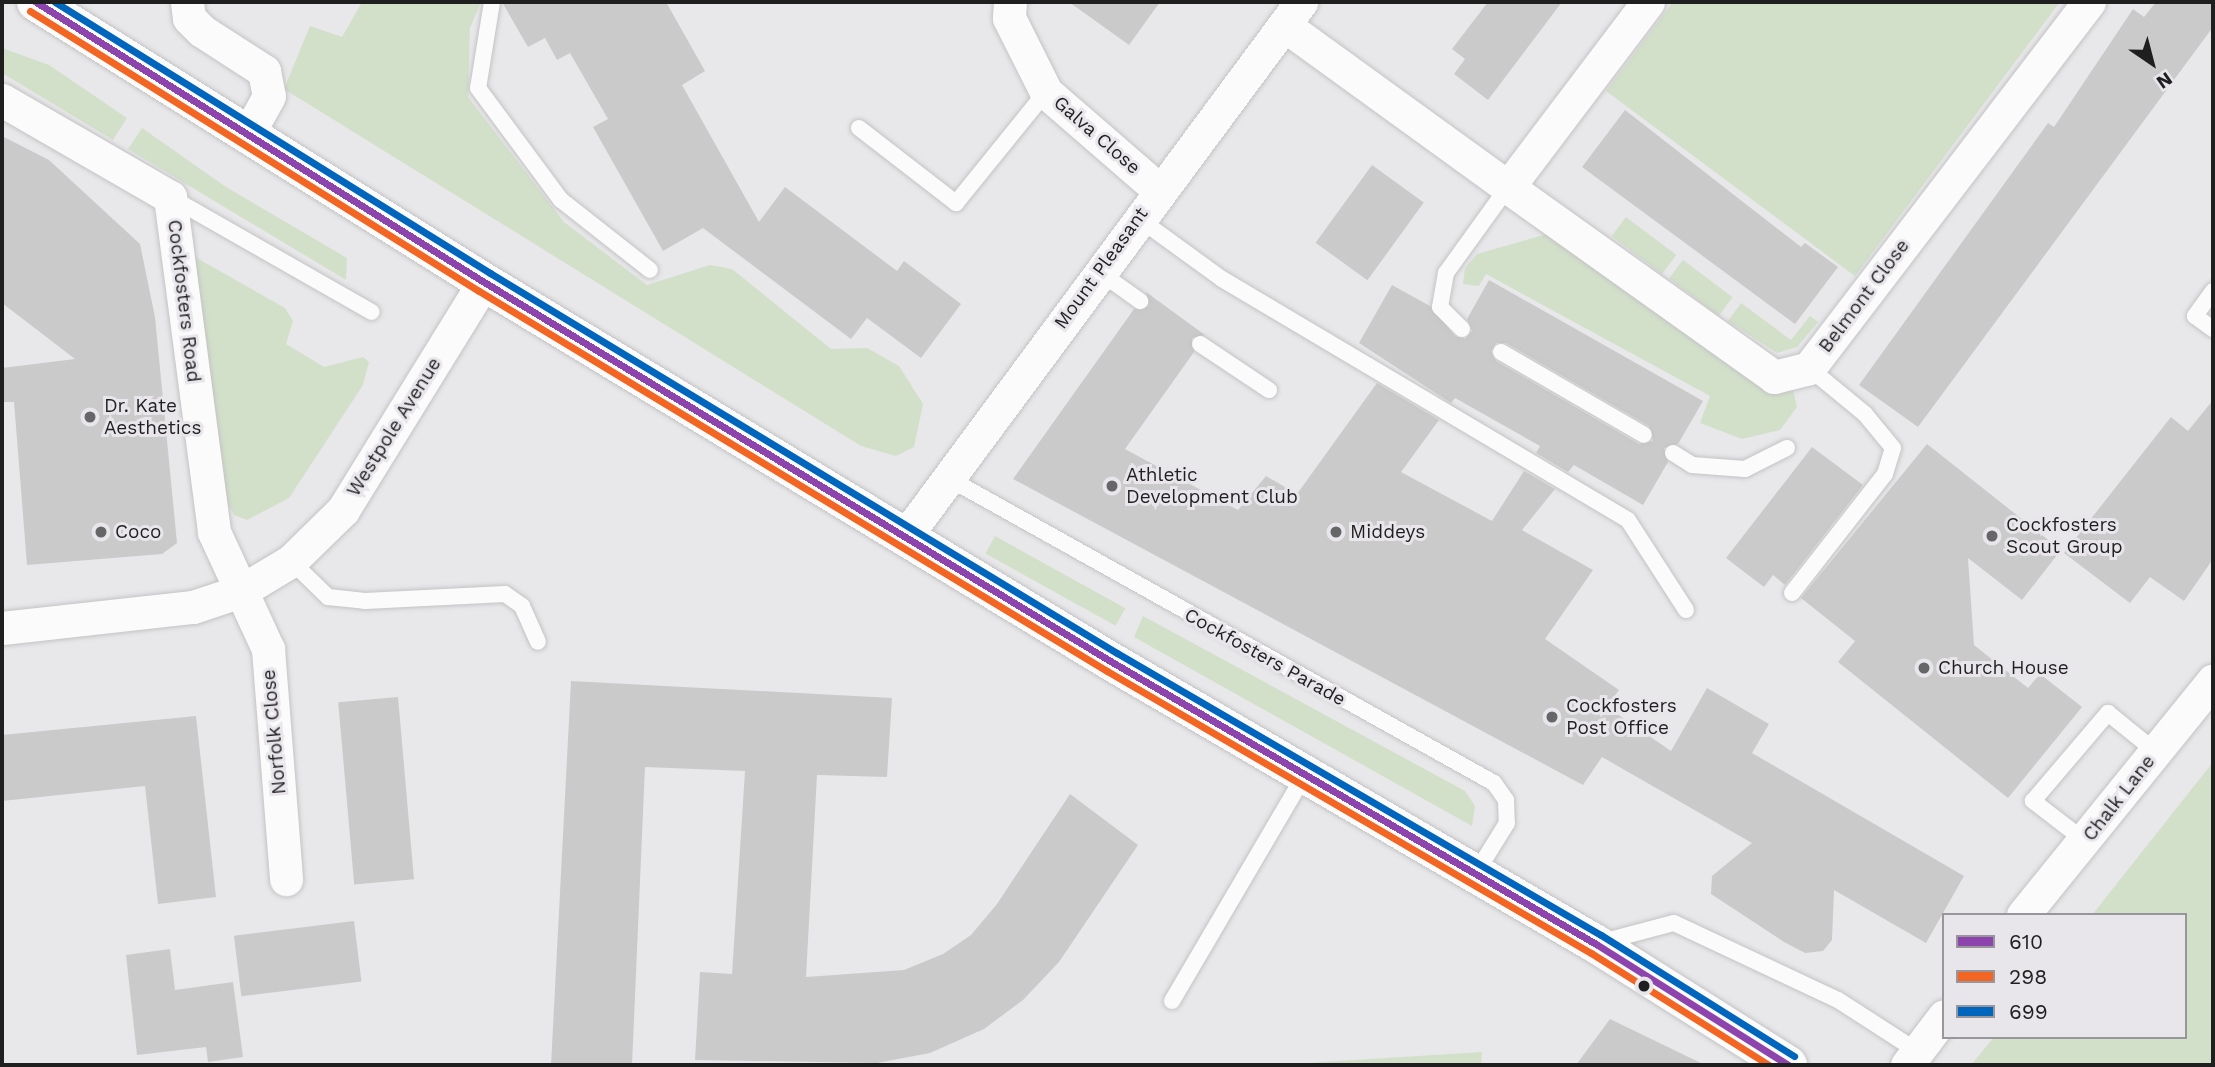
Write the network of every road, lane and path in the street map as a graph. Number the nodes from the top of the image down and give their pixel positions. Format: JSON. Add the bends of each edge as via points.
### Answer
{"nodes":[{"id":1,"x":36,"y":2,"type":"edge"},
{"id":2,"x":492,"y":2,"type":"edge"},
{"id":3,"x":1010,"y":2,"type":"edge"},
{"id":4,"x":1648,"y":2,"type":"edge"},
{"id":5,"x":2089,"y":2,"type":"edge"},
{"id":6,"x":180,"y":3,"type":"edge"},
{"id":7,"x":1293,"y":13,"type":"edge"},
{"id":8,"x":1046,"y":92,"type":"junction"},
{"id":9,"x":2,"y":100,"type":"edge"},
{"id":10,"x":859,"y":128,"type":"dead end"},
{"id":11,"x":248,"y":134,"type":"junction"},
{"id":12,"x":1508,"y":187,"type":"junction"},
{"id":13,"x":1158,"y":189,"type":"junction"},
{"id":14,"x":170,"y":197,"type":"junction"},
{"id":15,"x":1138,"y":217,"type":"junction"},
{"id":16,"x":650,"y":270,"type":"dead end"},
{"id":17,"x":1098,"y":271,"type":"junction"},
{"id":18,"x":484,"y":282,"type":"junction"},
{"id":19,"x":2213,"y":292,"type":"edge"},
{"id":20,"x":1140,"y":301,"type":"dead end"},
{"id":21,"x":372,"y":312,"type":"dead end"},
{"id":22,"x":1462,"y":328,"type":"dead end"},
{"id":23,"x":2213,"y":329,"type":"edge"},
{"id":24,"x":1200,"y":344,"type":"dead end"},
{"id":25,"x":1501,"y":352,"type":"dead end"},
{"id":26,"x":1809,"y":368,"type":"junction"},
{"id":27,"x":1269,"y":390,"type":"dead end"},
{"id":28,"x":1644,"y":435,"type":"dead end"},
{"id":29,"x":1787,"y":448,"type":"dead end"},
{"id":30,"x":1673,"y":453,"type":"dead end"},
{"id":31,"x":948,"y":478,"type":"junction"},
{"id":32,"x":905,"y":537,"type":"junction"},
{"id":33,"x":290,"y":561,"type":"junction"},
{"id":34,"x":241,"y":591,"type":"junction"},
{"id":35,"x":1792,"y":593,"type":"dead end"},
{"id":36,"x":1686,"y":611,"type":"dead end"},
{"id":37,"x":2,"y":628,"type":"edge"},
{"id":38,"x":538,"y":642,"type":"dead end"},
{"id":39,"x":2213,"y":680,"type":"edge"},
{"id":40,"x":2155,"y":751,"type":"junction"},
{"id":41,"x":1306,"y":773,"type":"junction"},
{"id":42,"x":2085,"y":841,"type":"junction"},
{"id":43,"x":1476,"y":873,"type":"junction"},
{"id":44,"x":286,"y":879,"type":"dead end"},
{"id":45,"x":2025,"y":913,"type":"edge"},
{"id":46,"x":1596,"y":944,"type":"junction"},
{"id":47,"x":1172,"y":1001,"type":"dead end"},
{"id":48,"x":1942,"y":1019,"type":"edge"},
{"id":49,"x":1912,"y":1058,"type":"edge"},
{"id":50,"x":1788,"y":1065,"type":"edge"}],
"edges":[{"from":1,"to":11,"type":"main road"},
{"from":2,"to":16,"type":"lane","via":[[478,88],[561,200]]},
{"from":3,"to":8,"type":"street","name":"Galva Close","via":[[1009,18]]},
{"from":4,"to":12,"type":"street"},
{"from":5,"to":26,"type":"street","name":"Belmont Close"},
{"from":6,"to":11,"type":"street","via":[[202,31],[264,71],[269,96]]},
{"from":7,"to":12,"type":"street","name":"Belmont Close"},
{"from":7,"to":13,"type":"street","name":"Mount Pleasant"},
{"from":8,"to":10,"type":"lane","via":[[956,203]]},
{"from":8,"to":13,"type":"street","name":"Galva Close"},
{"from":9,"to":14,"type":"street","name":"Cockfosters Road"},
{"from":11,"to":18,"type":"main road"},
{"from":12,"to":22,"type":"lane","via":[[1446,273],[1440,307]]},
{"from":12,"to":26,"type":"street","name":"Belmont Close","via":[[1774,377]]},
{"from":13,"to":15,"type":"street","name":"Mount Pleasant"},
{"from":14,"to":21,"type":"lane"},
{"from":14,"to":34,"type":"street","name":"Cockfosters Road","via":[[214,532]]},
{"from":15,"to":17,"type":"street","name":"Mount Pleasant"},
{"from":15,"to":36,"type":"lane","via":[[1222,279],[1628,520]]},
{"from":17,"to":20,"type":"lane"},
{"from":17,"to":31,"type":"street","name":"Mount Pleasant"},
{"from":18,"to":32,"type":"main road"},
{"from":18,"to":33,"type":"street","name":"Westpole Avenue","via":[[343,510]]},
{"from":19,"to":23,"type":"lane","via":[[2195,316]]},
{"from":24,"to":27,"type":"lane"},
{"from":25,"to":28,"type":"lane"},
{"from":26,"to":35,"type":"lane","via":[[1865,414],[1893,448],[1885,474]]},
{"from":29,"to":30,"type":"lane","via":[[1745,469],[1692,465]]},
{"from":31,"to":32,"type":"street","name":"Mount Pleasant"},
{"from":31,"to":43,"type":"lane","name":"Cockfosters Parade","via":[[1494,783],[1506,800],[1507,823]]},
{"from":32,"to":41,"type":"main road"},
{"from":33,"to":34,"type":"street","name":"Westpole Avenue"},
{"from":33,"to":38,"type":"lane","via":[[328,597],[365,601],[505,594],[522,606]]},
{"from":34,"to":37,"type":"street","name":"Westpole Avenue","via":[[193,607]]},
{"from":34,"to":44,"type":"street","name":"Norfolk Close","via":[[268,649]]},
{"from":39,"to":40,"type":"street","name":"Chalk Lane"},
{"from":40,"to":42,"type":"street","name":"Chalk Lane"},
{"from":40,"to":42,"type":"lane","via":[[2108,713],[2033,801]]},
{"from":41,"to":43,"type":"main road"},
{"from":41,"to":47,"type":"lane"},
{"from":42,"to":45,"type":"street","name":"Chalk Lane"},
{"from":43,"to":46,"type":"main road"},
{"from":46,"to":49,"type":"lane","via":[[1674,923],[1838,1000]]},
{"from":46,"to":50,"type":"main road"},
{"from":48,"to":49,"type":"street"}]}
